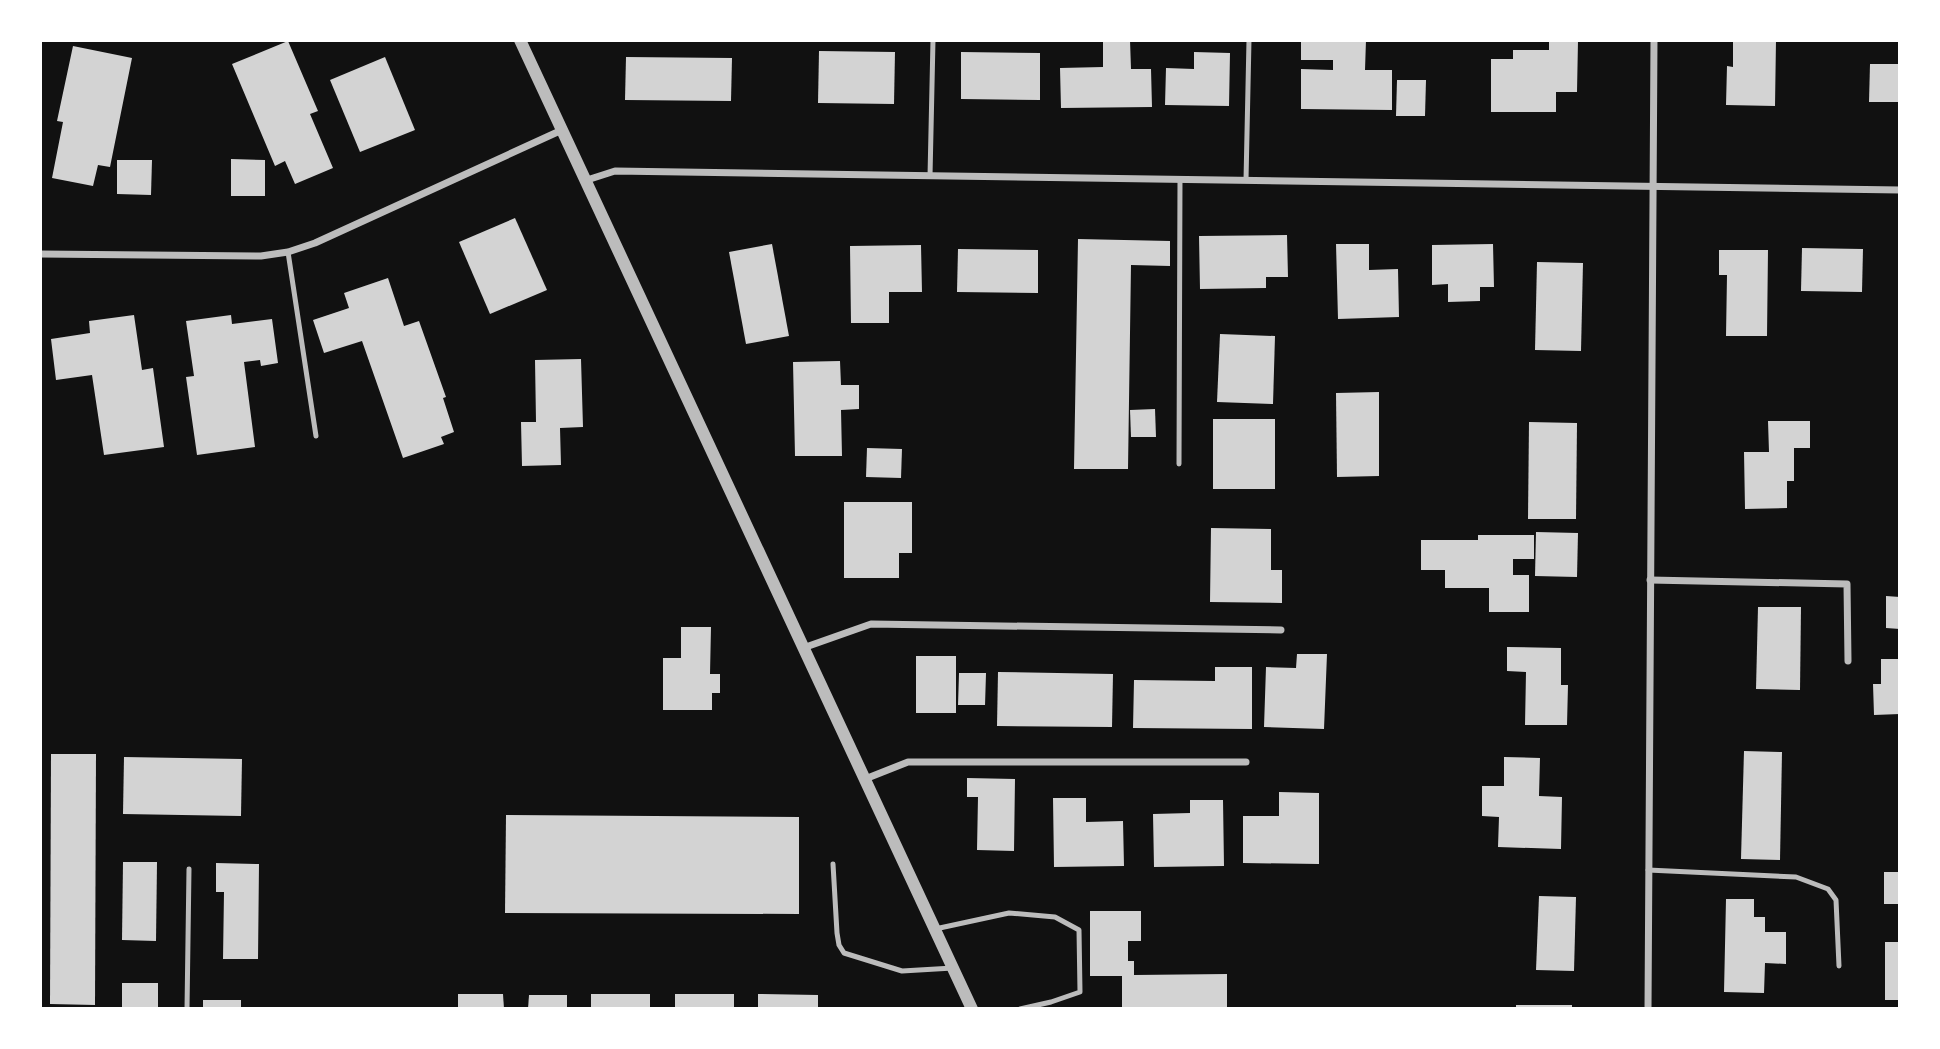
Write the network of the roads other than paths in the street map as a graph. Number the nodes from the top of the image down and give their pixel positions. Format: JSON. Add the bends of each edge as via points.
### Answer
{"nodes":[{"id":1,"x":520,"y":40,"type":"edge"},
{"id":2,"x":933,"y":40,"type":"edge"},
{"id":3,"x":1249,"y":40,"type":"edge"},
{"id":4,"x":1654,"y":40,"type":"edge"},
{"id":5,"x":562,"y":130,"type":"junction"},
{"id":6,"x":930,"y":176,"type":"junction"},
{"id":7,"x":1180,"y":179,"type":"junction"},
{"id":8,"x":587,"y":180,"type":"junction"},
{"id":9,"x":1246,"y":180,"type":"junction"},
{"id":10,"x":1652,"y":186,"type":"junction"},
{"id":11,"x":1900,"y":190,"type":"edge"},
{"id":12,"x":288,"y":252,"type":"junction"},
{"id":13,"x":40,"y":254,"type":"edge"},
{"id":14,"x":316,"y":436,"type":"dead end"},
{"id":15,"x":1178,"y":464,"type":"dead end"},
{"id":16,"x":1650,"y":580,"type":"junction"},
{"id":17,"x":1281,"y":630,"type":"dead end"},
{"id":18,"x":803,"y":648,"type":"junction"},
{"id":19,"x":1848,"y":661,"type":"dead end"},
{"id":20,"x":1245,"y":762,"type":"dead end"},
{"id":21,"x":864,"y":779,"type":"junction"},
{"id":22,"x":833,"y":864,"type":"dead end"},
{"id":23,"x":189,"y":869,"type":"dead end"},
{"id":24,"x":1648,"y":870,"type":"junction"},
{"id":25,"x":935,"y":929,"type":"junction"},
{"id":26,"x":1839,"y":966,"type":"dead end"},
{"id":27,"x":953,"y":968,"type":"junction"},
{"id":28,"x":187,"y":1009,"type":"edge"},
{"id":29,"x":972,"y":1009,"type":"edge"},
{"id":30,"x":1020,"y":1009,"type":"edge"},
{"id":31,"x":1648,"y":1009,"type":"edge"}],
"edges":[{"from":1,"to":5,"type":"street"},
{"from":2,"to":6,"type":"lane"},
{"from":3,"to":9,"type":"lane"},
{"from":4,"to":10,"type":"street"},
{"from":5,"to":8,"type":"street"},
{"from":5,"to":12,"type":"street"},
{"from":6,"to":7,"type":"street"},
{"from":6,"to":8,"type":"street","via":[[615,171]]},
{"from":7,"to":9,"type":"street"},
{"from":7,"to":15,"type":"lane"},
{"from":8,"to":18,"type":"street"},
{"from":9,"to":10,"type":"street"},
{"from":10,"to":11,"type":"street"},
{"from":10,"to":16,"type":"street"},
{"from":12,"to":13,"type":"street","via":[[261,256]]},
{"from":12,"to":14,"type":"lane"},
{"from":16,"to":19,"type":"street","via":[[1847,584]]},
{"from":16,"to":24,"type":"street"},
{"from":17,"to":18,"type":"street","via":[[871,624]]},
{"from":18,"to":21,"type":"street"},
{"from":20,"to":21,"type":"street","via":[[908,762]]},
{"from":21,"to":25,"type":"street"},
{"from":22,"to":27,"type":"lane","via":[[837,933],[844,953],[902,971]]},
{"from":23,"to":28,"type":"lane"},
{"from":24,"to":26,"type":"lane","via":[[1796,877],[1828,889],[1836,900]]},
{"from":24,"to":31,"type":"street"},
{"from":25,"to":27,"type":"street"},
{"from":25,"to":30,"type":"lane","via":[[1009,913],[1055,917],[1079,930],[1080,992]]},
{"from":27,"to":29,"type":"street"}]}
